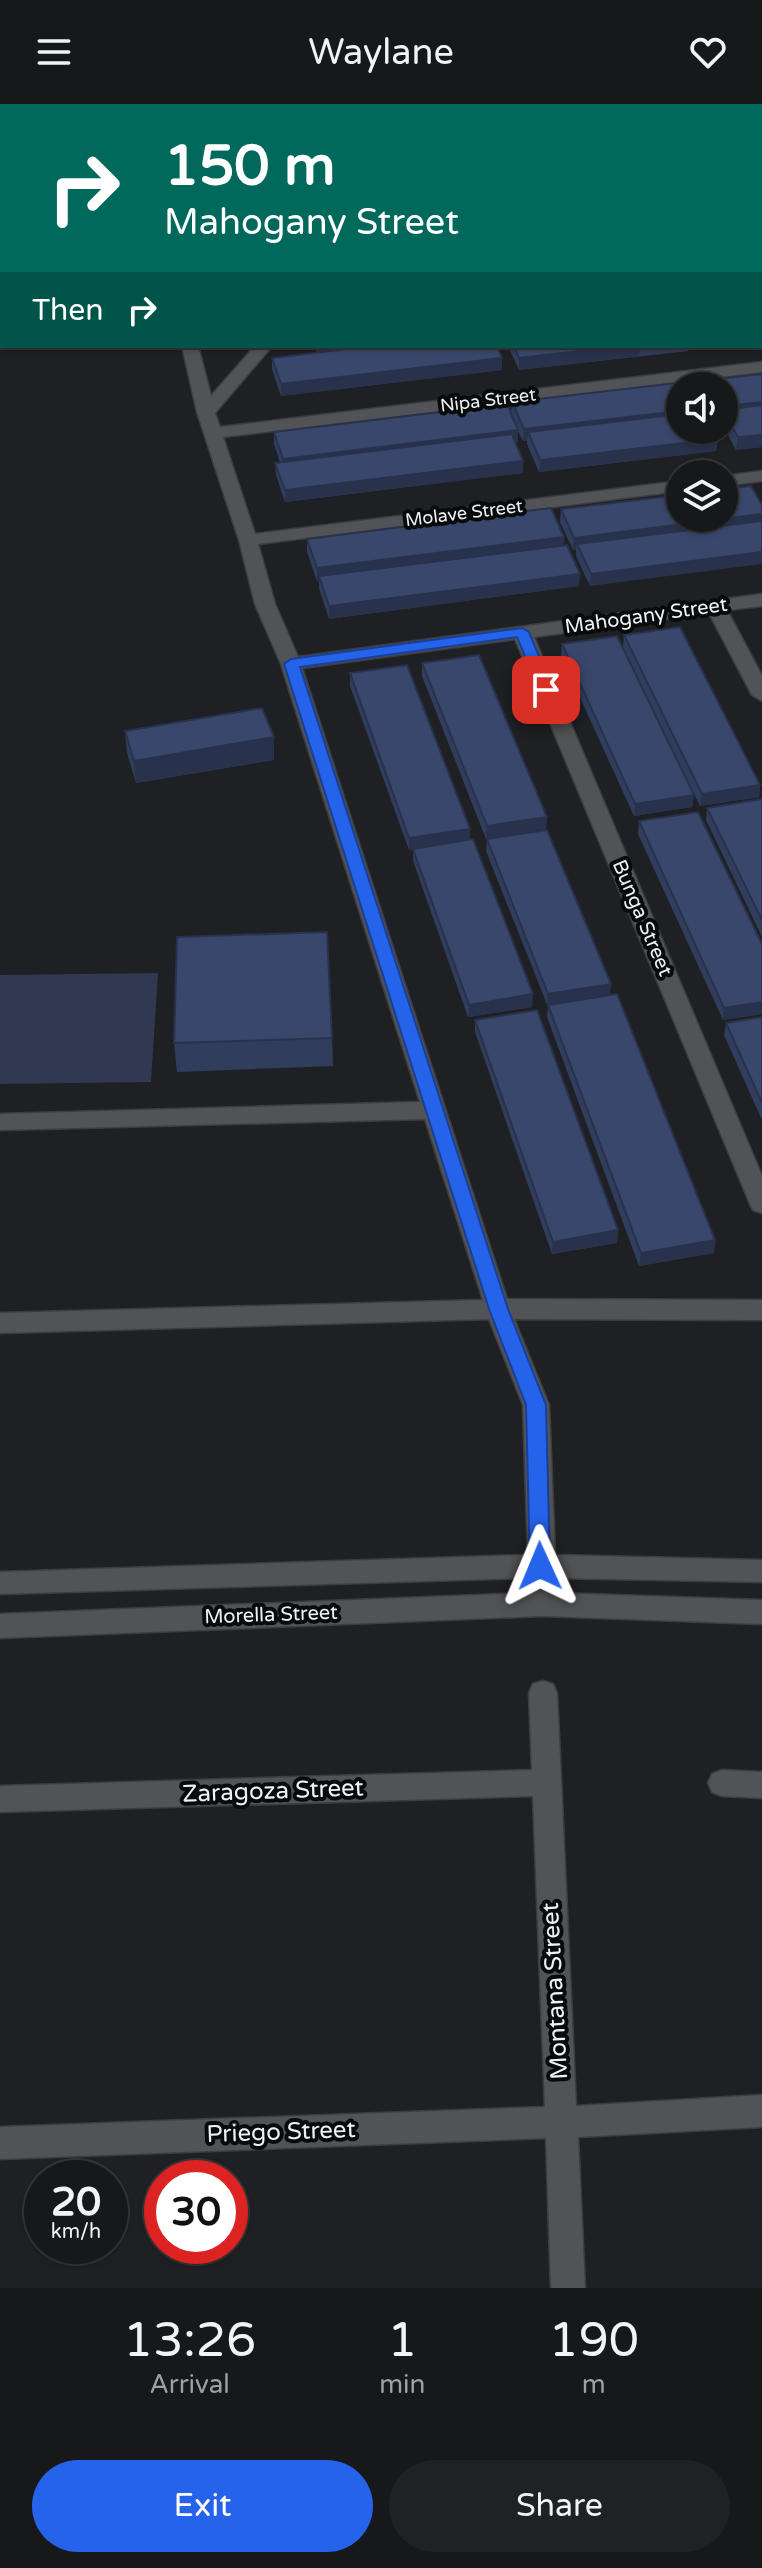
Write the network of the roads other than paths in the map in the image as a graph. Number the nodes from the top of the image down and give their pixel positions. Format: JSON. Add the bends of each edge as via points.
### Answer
{"nodes":[{"id":1,"x":190,"y":348,"type":"edge"},
{"id":2,"x":263,"y":348,"type":"edge"},
{"id":3,"x":762,"y":367,"type":"edge"},
{"id":4,"x":209,"y":422,"type":"junction"},
{"id":5,"x":762,"y":476,"type":"edge"},
{"id":6,"x":738,"y":479,"type":"edge"},
{"id":7,"x":666,"y":488,"type":"edge"},
{"id":8,"x":248,"y":540,"type":"junction"},
{"id":9,"x":762,"y":600,"type":"edge"},
{"id":10,"x":715,"y":606,"type":"junction"},
{"id":11,"x":522,"y":632,"type":"junction"},
{"id":12,"x":291,"y":664,"type":"junction"},
{"id":13,"x":762,"y":695,"type":"edge"},
{"id":14,"x":434,"y":1110,"type":"junction"},
{"id":15,"x":0,"y":1122,"type":"edge"},
{"id":16,"x":762,"y":1204,"type":"edge"},
{"id":17,"x":498,"y":1309,"type":"junction"},
{"id":18,"x":762,"y":1310,"type":"edge"},
{"id":19,"x":0,"y":1323,"type":"edge"},
{"id":20,"x":540,"y":1566,"type":"junction"},
{"id":21,"x":762,"y":1571,"type":"edge"},
{"id":22,"x":0,"y":1583,"type":"edge"},
{"id":23,"x":543,"y":1604,"type":"junction"},
{"id":24,"x":762,"y":1612,"type":"edge"},
{"id":25,"x":0,"y":1626,"type":"edge"},
{"id":26,"x":543,"y":1693,"type":"dead end"},
{"id":27,"x":546,"y":1783,"type":"junction"},
{"id":28,"x":722,"y":1783,"type":"dead end"},
{"id":29,"x":762,"y":1785,"type":"edge"},
{"id":30,"x":0,"y":1799,"type":"edge"},
{"id":31,"x":762,"y":2111,"type":"edge"},
{"id":32,"x":561,"y":2122,"type":"junction"},
{"id":33,"x":0,"y":2143,"type":"edge"},
{"id":34,"x":568,"y":2288,"type":"edge"}],
"edges":[{"from":1,"to":4,"type":"street"},
{"from":2,"to":4,"type":"street"},
{"from":3,"to":4,"type":"street","name":"Nipa Street"},
{"from":4,"to":8,"type":"street"},
{"from":5,"to":6,"type":"street"},
{"from":7,"to":8,"type":"street","name":"Molave Street"},
{"from":8,"to":12,"type":"street","via":[[265,604]]},
{"from":9,"to":10,"type":"street","name":"Mahogany Street"},
{"from":10,"to":11,"type":"street","name":"Mahogany Street"},
{"from":10,"to":13,"type":"street"},
{"from":11,"to":12,"type":"street","name":"Mahogany Street"},
{"from":11,"to":16,"type":"street","name":"Bunga Street"},
{"from":12,"to":14,"type":"street"},
{"from":14,"to":15,"type":"street"},
{"from":14,"to":17,"type":"street"},
{"from":17,"to":18,"type":"street"},
{"from":17,"to":19,"type":"street"},
{"from":17,"to":20,"type":"street","via":[[536,1405]]},
{"from":20,"to":21,"type":"street","name":"Morella Street"},
{"from":20,"to":22,"type":"street","name":"Morella Street"},
{"from":20,"to":23,"type":"street"},
{"from":23,"to":24,"type":"street","name":"Morella Street"},
{"from":23,"to":25,"type":"street","name":"Morella Street"},
{"from":26,"to":27,"type":"street","name":"Montana Street"},
{"from":27,"to":30,"type":"street","name":"Zaragoza Street"},
{"from":27,"to":32,"type":"street","name":"Montana Street"},
{"from":28,"to":29,"type":"street"},
{"from":31,"to":32,"type":"street","name":"Priego Street"},
{"from":32,"to":33,"type":"street","name":"Priego Street"},
{"from":32,"to":34,"type":"street","name":"Montana Street"}]}
